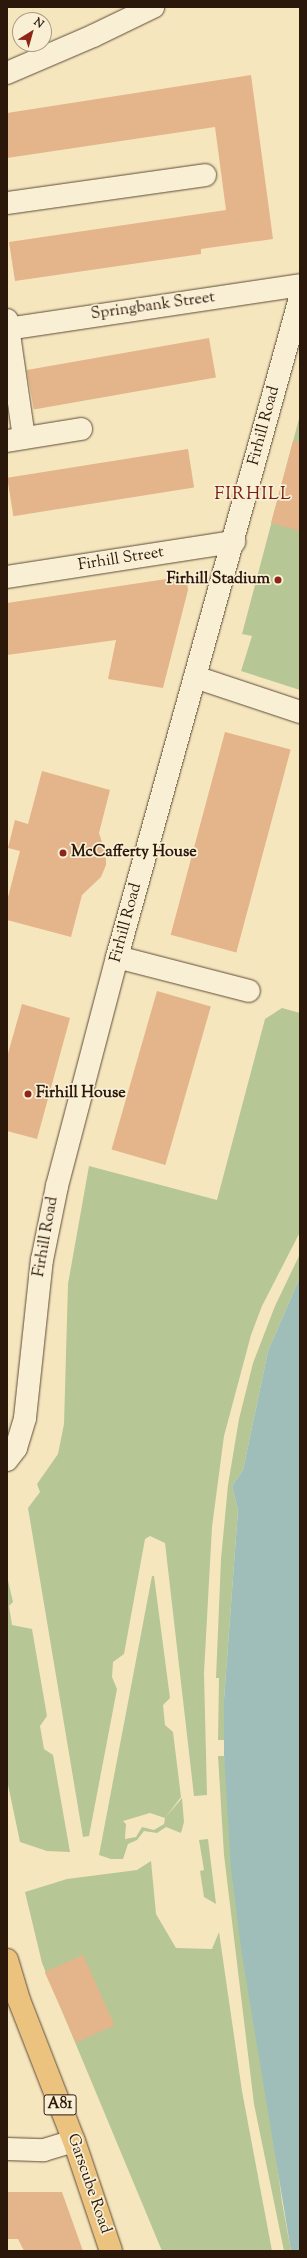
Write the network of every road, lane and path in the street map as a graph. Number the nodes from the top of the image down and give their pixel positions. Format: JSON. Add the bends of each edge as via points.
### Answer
{"nodes":[{"id":1,"x":153,"y":7,"type":"edge"},
{"id":2,"x":7,"y":73,"type":"edge"},
{"id":3,"x":205,"y":175,"type":"dead end"},
{"id":4,"x":7,"y":203,"type":"edge"},
{"id":5,"x":300,"y":285,"type":"edge"},
{"id":6,"x":300,"y":298,"type":"edge"},
{"id":7,"x":7,"y":326,"type":"edge"},
{"id":8,"x":81,"y":429,"type":"dead end"},
{"id":9,"x":16,"y":440,"type":"edge"},
{"id":10,"x":234,"y":542,"type":"junction"},
{"id":11,"x":7,"y":577,"type":"edge"},
{"id":12,"x":195,"y":677,"type":"junction"},
{"id":13,"x":300,"y":712,"type":"edge"},
{"id":14,"x":117,"y":957,"type":"junction"},
{"id":15,"x":249,"y":991,"type":"dead end"},
{"id":16,"x":7,"y":1460,"type":"edge"},
{"id":17,"x":7,"y":1960,"type":"edge"},
{"id":18,"x":74,"y":2141,"type":"junction"},
{"id":19,"x":7,"y":2149,"type":"edge"},
{"id":20,"x":111,"y":2251,"type":"edge"}],
"edges":[{"from":1,"to":2,"type":"street","via":[[86,40]]},
{"from":3,"to":4,"type":"street"},
{"from":5,"to":7,"type":"street","name":"Springbank Street"},
{"from":6,"to":10,"type":"street","name":"Firhill Road"},
{"from":7,"to":9,"type":"street"},
{"from":8,"to":9,"type":"street"},
{"from":10,"to":11,"type":"street","name":"Firhill Street"},
{"from":10,"to":12,"type":"street","name":"Firhill Road"},
{"from":12,"to":13,"type":"street"},
{"from":12,"to":14,"type":"street","name":"Firhill Road"},
{"from":14,"to":15,"type":"street"},
{"from":14,"to":16,"type":"street","name":"Firhill Road","via":[[51,1212],[42,1260],[25,1418],[16,1448]]},
{"from":17,"to":18,"type":"main road","name":"Garscube Road","number":"A81","via":[[19,2000]]},
{"from":18,"to":19,"type":"street","via":[[44,2150]]},
{"from":18,"to":20,"type":"main road","name":"Garscube Road","number":"A81"}]}
